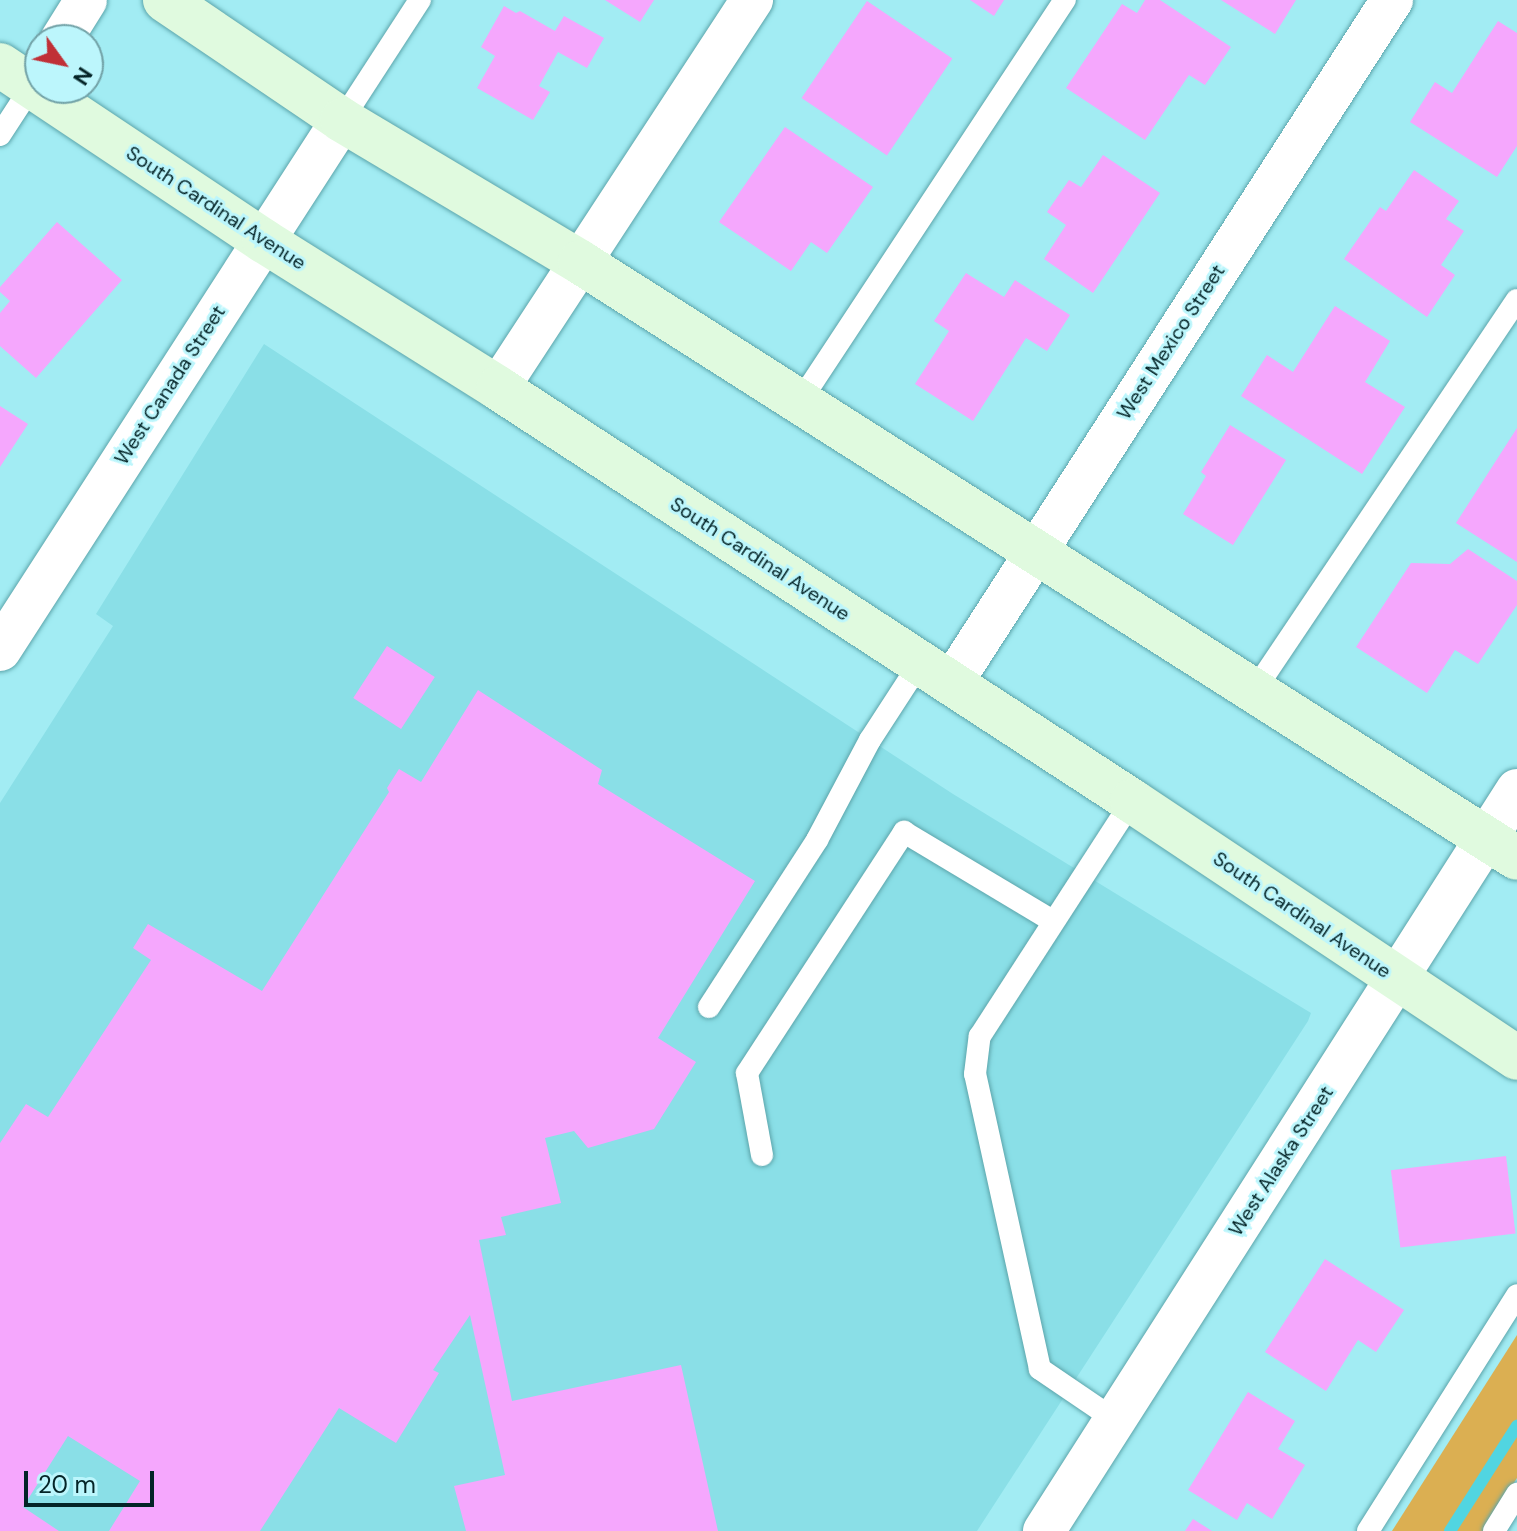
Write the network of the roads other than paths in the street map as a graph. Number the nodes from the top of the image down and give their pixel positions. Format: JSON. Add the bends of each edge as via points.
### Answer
{"nodes":[{"id":1,"x":86,"y":0,"type":"edge"},
{"id":2,"x":165,"y":0,"type":"edge"},
{"id":3,"x":420,"y":0,"type":"edge"},
{"id":4,"x":752,"y":0,"type":"edge"},
{"id":5,"x":1065,"y":0,"type":"edge"},
{"id":6,"x":1392,"y":0,"type":"edge"},
{"id":7,"x":71,"y":24,"type":"edge"},
{"id":8,"x":24,"y":75,"type":"edge"},
{"id":9,"x":66,"y":104,"type":"edge"},
{"id":10,"x":342,"y":120,"type":"junction"},
{"id":11,"x":0,"y":135,"type":"edge"},
{"id":12,"x":264,"y":241,"type":"junction"},
{"id":13,"x":580,"y":262,"type":"junction"},
{"id":14,"x":1517,"y":300,"type":"edge"},
{"id":15,"x":498,"y":388,"type":"junction"},
{"id":16,"x":799,"y":403,"type":"junction"},
{"id":17,"x":1034,"y":554,"type":"junction"},
{"id":18,"x":0,"y":650,"type":"edge"},
{"id":19,"x":936,"y":673,"type":"junction"},
{"id":20,"x":1254,"y":691,"type":"junction"},
{"id":21,"x":1517,"y":790,"type":"edge"},
{"id":22,"x":1132,"y":801,"type":"junction"},
{"id":23,"x":1501,"y":848,"type":"edge"},
{"id":24,"x":1053,"y":921,"type":"junction"},
{"id":25,"x":1396,"y":978,"type":"junction"},
{"id":26,"x":709,"y":1007,"type":"dead end"},
{"id":27,"x":1517,"y":1058,"type":"edge"},
{"id":28,"x":762,"y":1155,"type":"dead end"},
{"id":29,"x":1517,"y":1295,"type":"edge"},
{"id":30,"x":1115,"y":1420,"type":"junction"},
{"id":31,"x":1517,"y":1494,"type":"edge"},
{"id":32,"x":1044,"y":1531,"type":"edge"},
{"id":33,"x":1368,"y":1531,"type":"edge"},
{"id":34,"x":1494,"y":1531,"type":"edge"}],
"edges":[{"from":1,"to":7,"type":"street"},
{"from":2,"to":10,"type":"main road"},
{"from":3,"to":10,"type":"lane"},
{"from":4,"to":13,"type":"street"},
{"from":5,"to":16,"type":"lane"},
{"from":6,"to":17,"type":"street","name":"West Mexico Street"},
{"from":8,"to":11,"type":"lane"},
{"from":9,"to":12,"type":"main road","name":"South Cardinal Avenue"},
{"from":10,"to":12,"type":"street","name":"West Canada Street"},
{"from":10,"to":13,"type":"main road"},
{"from":12,"to":15,"type":"main road","name":"South Cardinal Avenue"},
{"from":12,"to":18,"type":"street","name":"West Canada Street"},
{"from":13,"to":15,"type":"street"},
{"from":13,"to":16,"type":"main road"},
{"from":14,"to":20,"type":"lane"},
{"from":15,"to":19,"type":"main road","name":"South Cardinal Avenue"},
{"from":16,"to":17,"type":"main road"},
{"from":17,"to":19,"type":"street","name":"West Mexico Street"},
{"from":17,"to":20,"type":"main road"},
{"from":19,"to":22,"type":"main road","name":"South Cardinal Avenue"},
{"from":19,"to":26,"type":"lane","via":[[870,740],[817,840]]},
{"from":20,"to":23,"type":"main road"},
{"from":21,"to":23,"type":"street","name":"West Alaska Street"},
{"from":22,"to":24,"type":"lane"},
{"from":22,"to":25,"type":"main road","name":"South Cardinal Avenue"},
{"from":23,"to":25,"type":"street","name":"West Alaska Street"},
{"from":24,"to":28,"type":"lane","via":[[904,832],[747,1073]]},
{"from":24,"to":30,"type":"lane","via":[[980,1036],[975,1074],[1040,1369]]},
{"from":25,"to":27,"type":"main road","name":"South Cardinal Avenue"},
{"from":25,"to":30,"type":"street","name":"West Alaska Street"},
{"from":29,"to":33,"type":"lane"},
{"from":30,"to":32,"type":"street","name":"West Alaska Street"},
{"from":31,"to":34,"type":"lane"}]}
